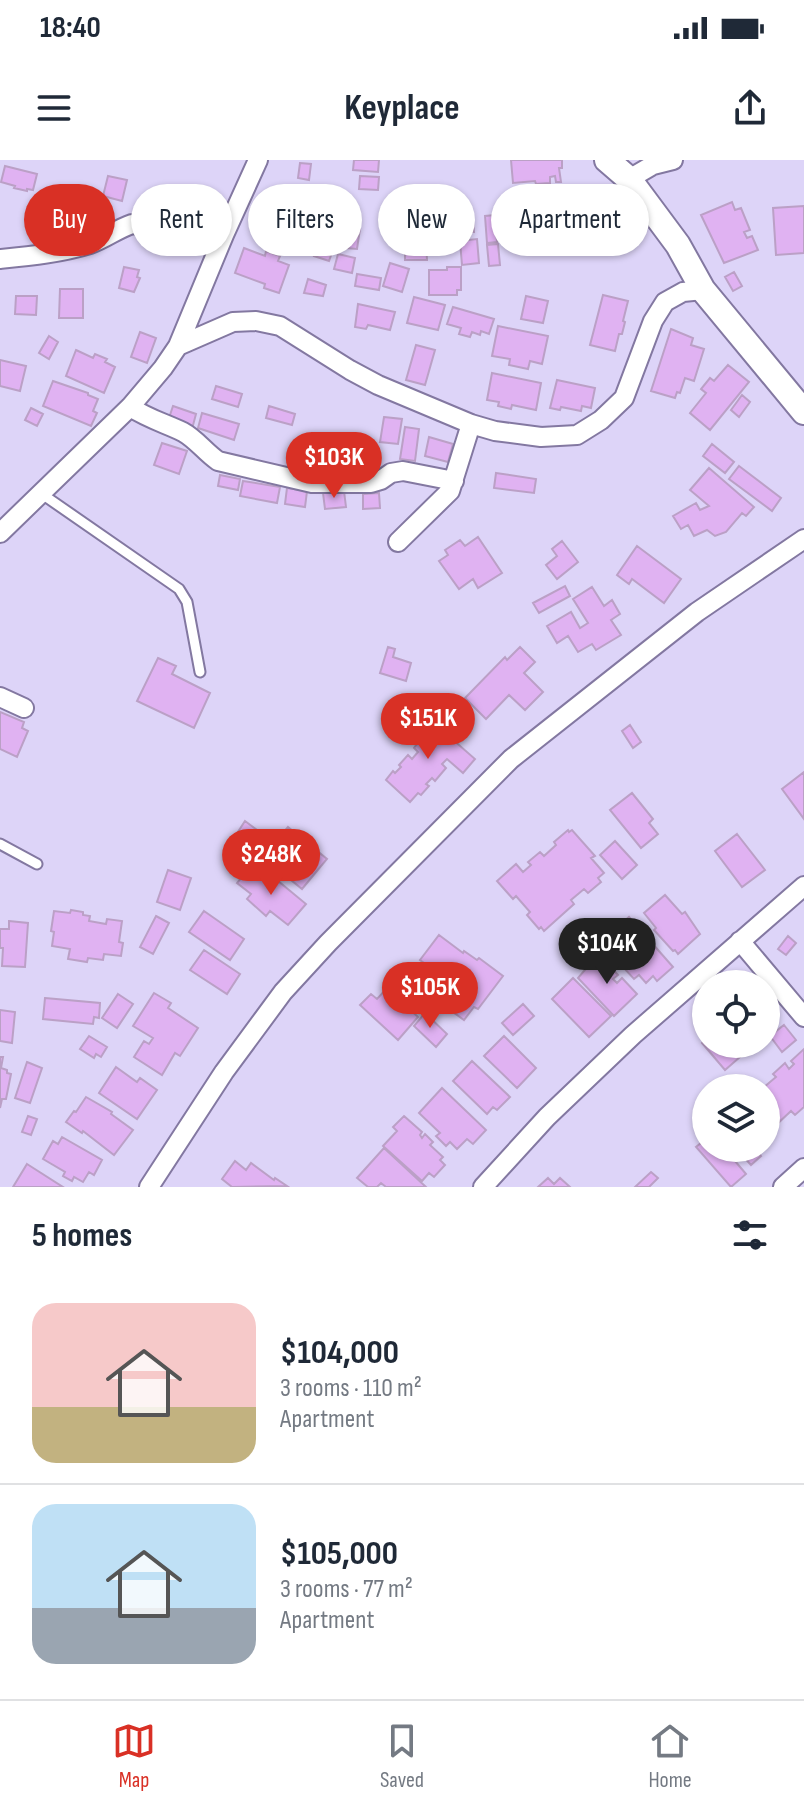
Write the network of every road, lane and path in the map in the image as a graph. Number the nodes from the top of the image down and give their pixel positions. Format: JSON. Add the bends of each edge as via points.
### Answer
{"nodes":[{"id":1,"x":258,"y":160,"type":"edge"},
{"id":2,"x":607,"y":160,"type":"edge"},
{"id":3,"x":673,"y":160,"type":"edge"},
{"id":4,"x":629,"y":179,"type":"junction"},
{"id":5,"x":232,"y":217,"type":"edge"},
{"id":6,"x":131,"y":224,"type":"edge"},
{"id":7,"x":215,"y":256,"type":"edge"},
{"id":8,"x":0,"y":259,"type":"edge"},
{"id":9,"x":703,"y":290,"type":"junction"},
{"id":10,"x":178,"y":346,"type":"junction"},
{"id":11,"x":130,"y":407,"type":"junction"},
{"id":12,"x":804,"y":412,"type":"edge"},
{"id":13,"x":471,"y":424,"type":"junction"},
{"id":14,"x":454,"y":481,"type":"junction"},
{"id":15,"x":42,"y":494,"type":"junction"},
{"id":16,"x":0,"y":533,"type":"edge"},
{"id":17,"x":804,"y":539,"type":"edge"},
{"id":18,"x":398,"y":542,"type":"dead end"},
{"id":19,"x":200,"y":672,"type":"dead end"},
{"id":20,"x":0,"y":697,"type":"edge"},
{"id":21,"x":24,"y":708,"type":"dead end"},
{"id":22,"x":0,"y":844,"type":"edge"},
{"id":23,"x":37,"y":864,"type":"dead end"},
{"id":24,"x":804,"y":886,"type":"edge"},
{"id":25,"x":740,"y":941,"type":"junction"},
{"id":26,"x":804,"y":1017,"type":"edge"},
{"id":27,"x":804,"y":1168,"type":"edge"},
{"id":28,"x":149,"y":1187,"type":"edge"},
{"id":29,"x":483,"y":1187,"type":"edge"},
{"id":30,"x":783,"y":1187,"type":"edge"}],
"edges":[{"from":1,"to":5,"type":"street"},
{"from":2,"to":4,"type":"street"},
{"from":3,"to":4,"type":"street"},
{"from":4,"to":9,"type":"street","via":[[678,245]]},
{"from":6,"to":8,"type":"street","via":[[91,243]]},
{"from":7,"to":10,"type":"street"},
{"from":9,"to":12,"type":"street"},
{"from":9,"to":13,"type":"street","via":[[683,292],[665,302],[624,398],[577,435],[541,437]]},
{"from":10,"to":11,"type":"street"},
{"from":10,"to":13,"type":"street","via":[[233,322],[280,326],[378,385]]},
{"from":11,"to":14,"type":"street","via":[[183,432],[218,461],[312,483],[371,483],[403,471]]},
{"from":11,"to":15,"type":"street"},
{"from":13,"to":14,"type":"street"},
{"from":14,"to":18,"type":"street"},
{"from":15,"to":16,"type":"street"},
{"from":15,"to":19,"type":"lane","via":[[179,589],[187,602]]},
{"from":17,"to":28,"type":"street","via":[[697,612],[511,759],[283,992]]},
{"from":20,"to":21,"type":"street"},
{"from":22,"to":23,"type":"lane"},
{"from":24,"to":25,"type":"street"},
{"from":25,"to":26,"type":"street"},
{"from":25,"to":29,"type":"street","via":[[569,1096]]},
{"from":27,"to":30,"type":"street"}]}
